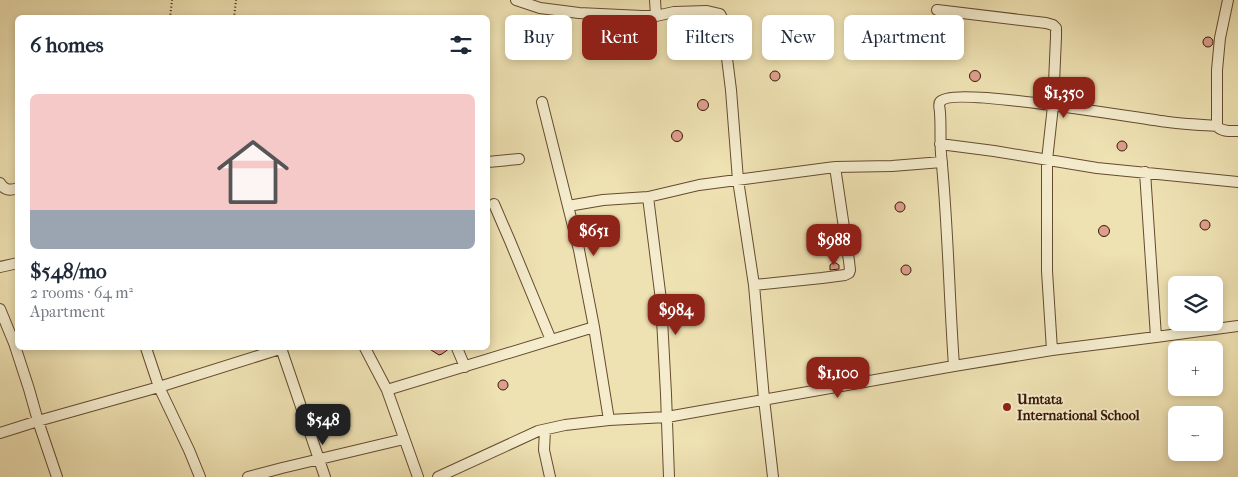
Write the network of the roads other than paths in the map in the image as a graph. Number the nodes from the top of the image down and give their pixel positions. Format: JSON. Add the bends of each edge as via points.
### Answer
{"nodes":[{"id":1,"x":655,"y":0,"type":"edge"},
{"id":2,"x":950,"y":0,"type":"edge"},
{"id":3,"x":1228,"y":0,"type":"edge"},
{"id":4,"x":521,"y":1,"type":"edge"},
{"id":5,"x":937,"y":10,"type":"dead end"},
{"id":6,"x":948,"y":11,"type":"junction"},
{"id":7,"x":628,"y":15,"type":"edge"},
{"id":8,"x":656,"y":15,"type":"edge"},
{"id":9,"x":657,"y":16,"type":"edge"},
{"id":10,"x":542,"y":102,"type":"dead end"},
{"id":11,"x":1053,"y":106,"type":"junction"},
{"id":12,"x":1217,"y":126,"type":"junction"},
{"id":13,"x":1238,"y":131,"type":"edge"},
{"id":14,"x":940,"y":144,"type":"junction"},
{"id":15,"x":519,"y":159,"type":"dead end"},
{"id":16,"x":1047,"y":160,"type":"junction"},
{"id":17,"x":490,"y":162,"type":"edge"},
{"id":18,"x":942,"y":162,"type":"junction"},
{"id":19,"x":835,"y":167,"type":"junction"},
{"id":20,"x":1145,"y":172,"type":"junction"},
{"id":21,"x":738,"y":180,"type":"junction"},
{"id":22,"x":0,"y":182,"type":"edge"},
{"id":23,"x":1238,"y":182,"type":"edge"},
{"id":24,"x":15,"y":189,"type":"edge"},
{"id":25,"x":648,"y":197,"type":"junction"},
{"id":26,"x":494,"y":204,"type":"dead end"},
{"id":27,"x":568,"y":206,"type":"junction"},
{"id":28,"x":15,"y":264,"type":"edge"},
{"id":29,"x":0,"y":267,"type":"edge"},
{"id":30,"x":754,"y":285,"type":"junction"},
{"id":31,"x":0,"y":309,"type":"edge"},
{"id":32,"x":1238,"y":326,"type":"edge"},
{"id":33,"x":594,"y":327,"type":"junction"},
{"id":34,"x":1156,"y":338,"type":"junction"},
{"id":35,"x":551,"y":340,"type":"junction"},
{"id":36,"x":15,"y":348,"type":"edge"},
{"id":37,"x":16,"y":350,"type":"edge"},
{"id":38,"x":147,"y":350,"type":"edge"},
{"id":39,"x":276,"y":350,"type":"edge"},
{"id":40,"x":283,"y":350,"type":"edge"},
{"id":41,"x":366,"y":350,"type":"edge"},
{"id":42,"x":458,"y":350,"type":"edge"},
{"id":43,"x":1052,"y":350,"type":"junction"},
{"id":44,"x":954,"y":366,"type":"junction"},
{"id":45,"x":465,"y":367,"type":"junction"},
{"id":46,"x":159,"y":387,"type":"junction"},
{"id":47,"x":387,"y":390,"type":"junction"},
{"id":48,"x":764,"y":399,"type":"junction"},
{"id":49,"x":667,"y":417,"type":"junction"},
{"id":50,"x":609,"y":420,"type":"junction"},
{"id":51,"x":38,"y":421,"type":"junction"},
{"id":52,"x":545,"y":430,"type":"junction"},
{"id":53,"x":0,"y":434,"type":"edge"},
{"id":54,"x":404,"y":439,"type":"junction"},
{"id":55,"x":320,"y":459,"type":"junction"},
{"id":56,"x":57,"y":477,"type":"edge"},
{"id":57,"x":200,"y":477,"type":"edge"},
{"id":58,"x":248,"y":477,"type":"edge"},
{"id":59,"x":325,"y":477,"type":"edge"},
{"id":60,"x":418,"y":477,"type":"edge"},
{"id":61,"x":438,"y":477,"type":"edge"},
{"id":62,"x":550,"y":477,"type":"edge"},
{"id":63,"x":669,"y":477,"type":"edge"},
{"id":64,"x":773,"y":477,"type":"edge"}],
"edges":[{"from":1,"to":8,"type":"street"},
{"from":2,"to":6,"type":"street"},
{"from":3,"to":12,"type":"street","via":[[1217,70]]},
{"from":4,"to":7,"type":"street","via":[[540,8]]},
{"from":5,"to":6,"type":"street"},
{"from":6,"to":11,"type":"street","via":[[1055,26]]},
{"from":9,"to":21,"type":"street","via":[[707,11],[720,14],[722,18]]},
{"from":10,"to":27,"type":"street"},
{"from":11,"to":12,"type":"street"},
{"from":11,"to":14,"type":"street","via":[[989,97],[944,99],[939,103]]},
{"from":11,"to":16,"type":"street"},
{"from":12,"to":13,"type":"street","via":[[1221,130]]},
{"from":14,"to":16,"type":"street"},
{"from":14,"to":18,"type":"street"},
{"from":15,"to":17,"type":"street"},
{"from":16,"to":20,"type":"street"},
{"from":16,"to":43,"type":"street","via":[[1047,271]]},
{"from":18,"to":19,"type":"street"},
{"from":18,"to":44,"type":"street"},
{"from":19,"to":21,"type":"street"},
{"from":19,"to":30,"type":"street","via":[[849,273]]},
{"from":20,"to":23,"type":"street"},
{"from":20,"to":34,"type":"street"},
{"from":21,"to":25,"type":"street"},
{"from":21,"to":30,"type":"street"},
{"from":22,"to":24,"type":"street","via":[[7,190]]},
{"from":25,"to":27,"type":"street"},
{"from":25,"to":49,"type":"street","via":[[661,300]]},
{"from":26,"to":35,"type":"street"},
{"from":27,"to":33,"type":"street"},
{"from":28,"to":29,"type":"street"},
{"from":30,"to":48,"type":"street"},
{"from":31,"to":36,"type":"street"},
{"from":32,"to":34,"type":"street"},
{"from":33,"to":35,"type":"street"},
{"from":33,"to":50,"type":"street"},
{"from":34,"to":43,"type":"street"},
{"from":35,"to":45,"type":"street"},
{"from":37,"to":51,"type":"street"},
{"from":38,"to":46,"type":"street"},
{"from":39,"to":46,"type":"street"},
{"from":40,"to":55,"type":"street"},
{"from":41,"to":47,"type":"street"},
{"from":42,"to":45,"type":"street"},
{"from":43,"to":44,"type":"street"},
{"from":44,"to":48,"type":"street"},
{"from":45,"to":47,"type":"street"},
{"from":46,"to":51,"type":"street"},
{"from":46,"to":57,"type":"street"},
{"from":47,"to":54,"type":"street"},
{"from":48,"to":49,"type":"street"},
{"from":48,"to":64,"type":"street"},
{"from":49,"to":50,"type":"street"},
{"from":49,"to":63,"type":"street"},
{"from":50,"to":52,"type":"street"},
{"from":51,"to":53,"type":"street"},
{"from":51,"to":56,"type":"street"},
{"from":52,"to":61,"type":"street"},
{"from":52,"to":62,"type":"street","via":[[544,450]]},
{"from":54,"to":55,"type":"street"},
{"from":54,"to":60,"type":"street"},
{"from":55,"to":58,"type":"street"},
{"from":55,"to":59,"type":"street"}]}
